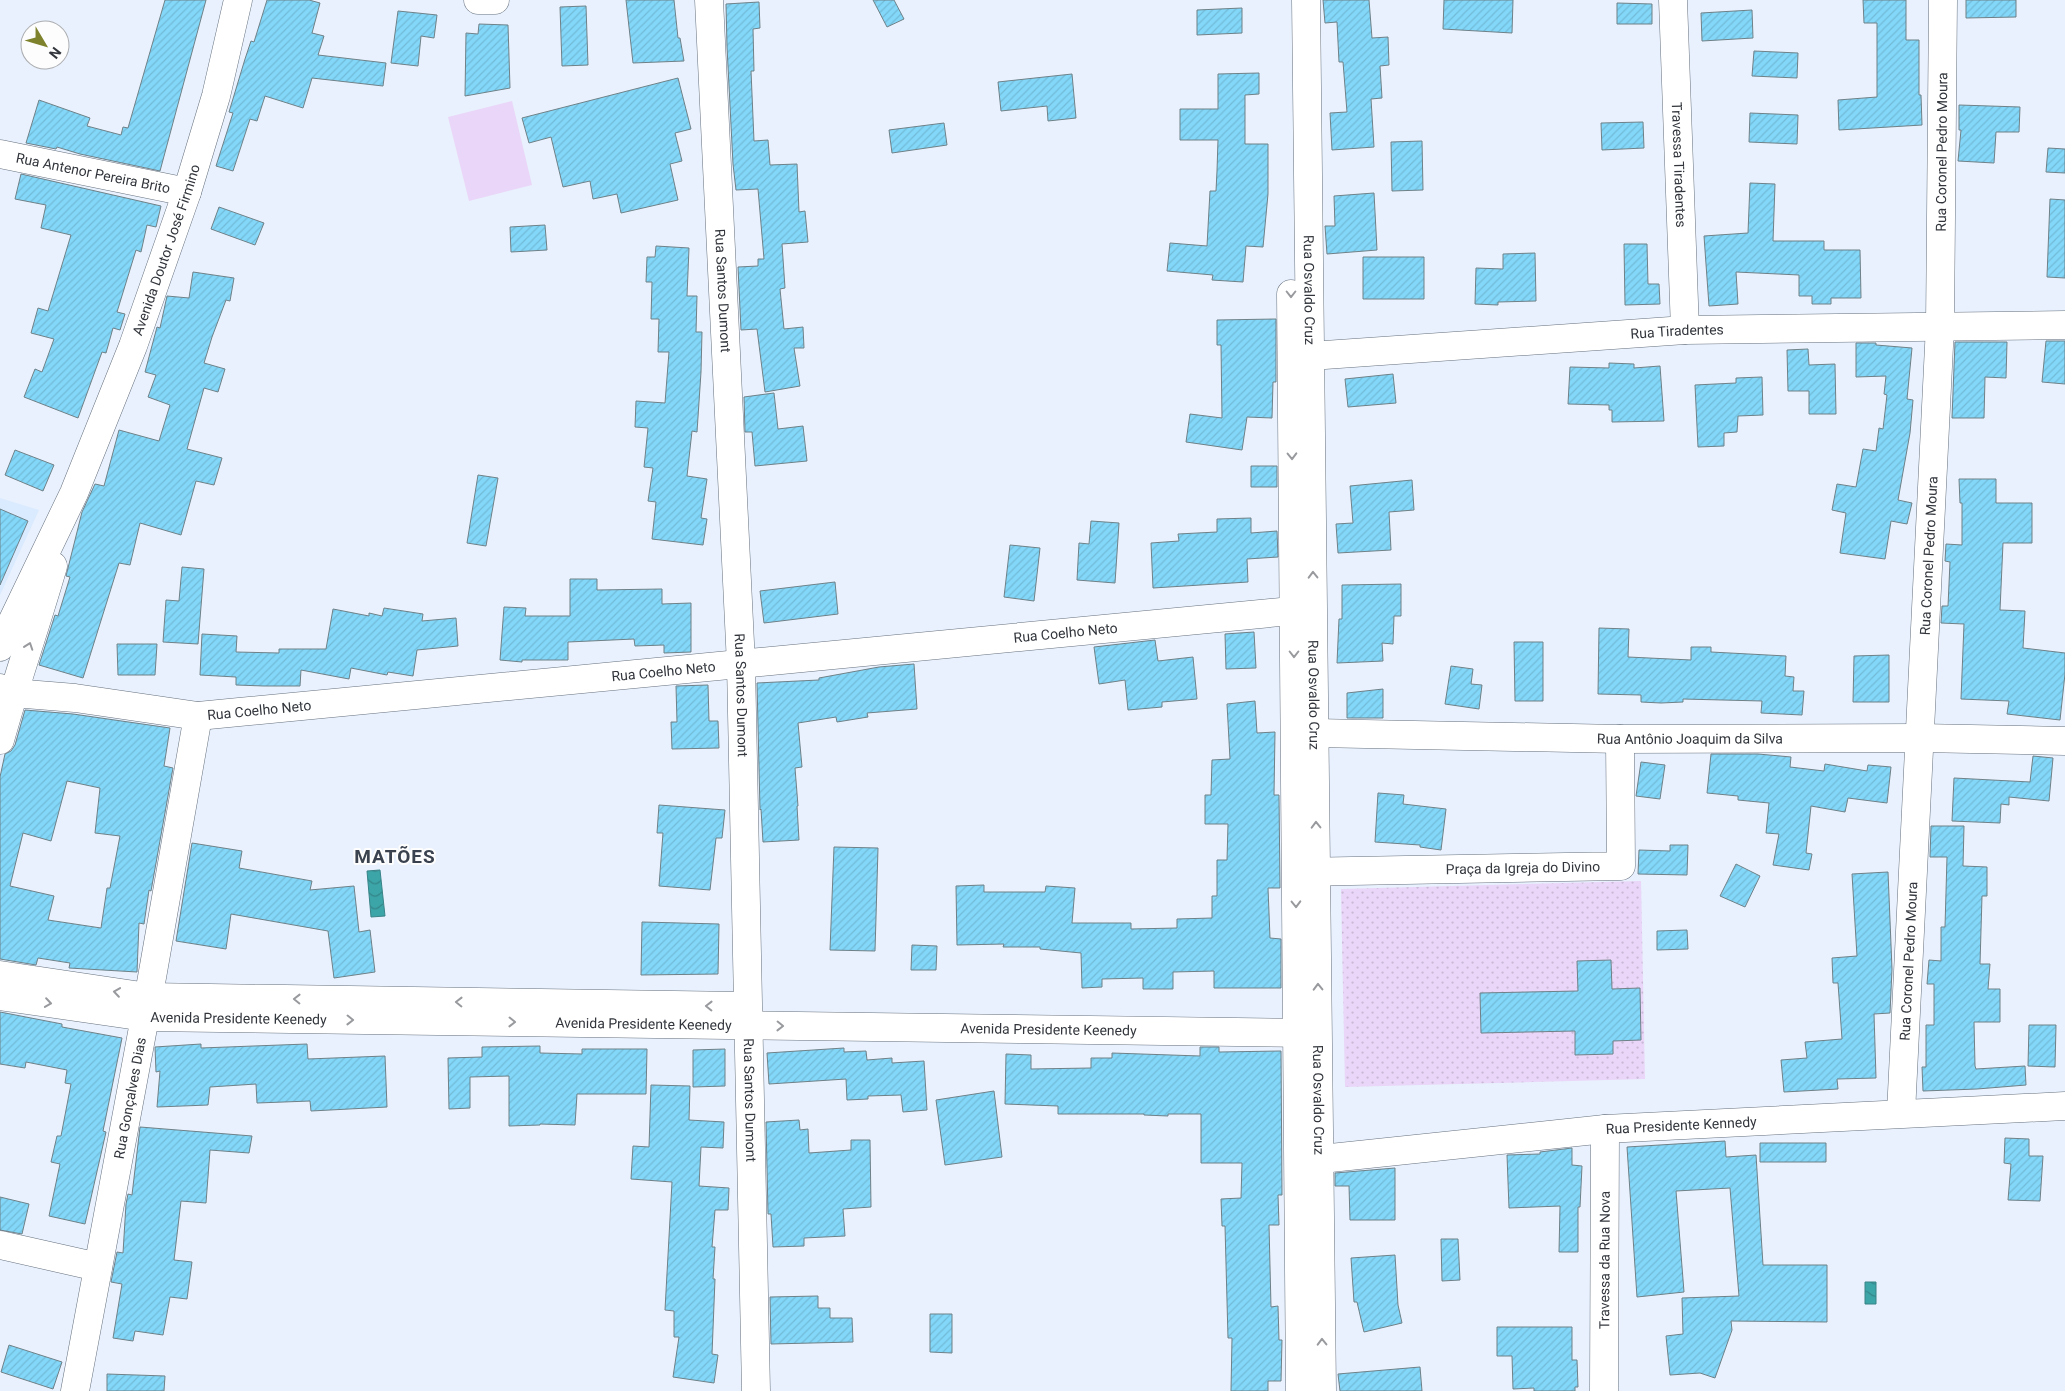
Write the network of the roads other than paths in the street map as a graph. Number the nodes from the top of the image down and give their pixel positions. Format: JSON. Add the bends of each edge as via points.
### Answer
{"nodes":[{"id":1,"x":238,"y":0,"type":"edge"},
{"id":2,"x":478,"y":0,"type":"edge"},
{"id":3,"x":495,"y":0,"type":"edge"},
{"id":4,"x":709,"y":0,"type":"edge"},
{"id":5,"x":1288,"y":0,"type":"edge"},
{"id":6,"x":1306,"y":0,"type":"edge"},
{"id":7,"x":1673,"y":0,"type":"edge"},
{"id":8,"x":1942,"y":0,"type":"edge"},
{"id":9,"x":0,"y":154,"type":"edge"},
{"id":10,"x":188,"y":192,"type":"junction"},
{"id":11,"x":2065,"y":325,"type":"edge"},
{"id":12,"x":1940,"y":326,"type":"junction"},
{"id":13,"x":1685,"y":330,"type":"junction"},
{"id":14,"x":1301,"y":355,"type":"junction"},
{"id":15,"x":74,"y":493,"type":"junction"},
{"id":16,"x":1303,"y":610,"type":"junction"},
{"id":17,"x":0,"y":647,"type":"edge"},
{"id":18,"x":741,"y":664,"type":"junction"},
{"id":19,"x":6,"y":690,"type":"edge"},
{"id":20,"x":198,"y":716,"type":"junction"},
{"id":21,"x":1315,"y":733,"type":"junction"},
{"id":22,"x":1920,"y":738,"type":"junction"},
{"id":23,"x":1620,"y":739,"type":"junction"},
{"id":24,"x":0,"y":740,"type":"edge"},
{"id":25,"x":2065,"y":741,"type":"edge"},
{"id":26,"x":1306,"y":872,"type":"junction"},
{"id":27,"x":0,"y":975,"type":"edge"},
{"id":28,"x":0,"y":996,"type":"edge"},
{"id":29,"x":146,"y":1007,"type":"junction"},
{"id":30,"x":749,"y":1016,"type":"junction"},
{"id":31,"x":1307,"y":1024,"type":"junction"},
{"id":32,"x":2065,"y":1106,"type":"edge"},
{"id":33,"x":1901,"y":1113,"type":"junction"},
{"id":34,"x":1605,"y":1129,"type":"junction"},
{"id":35,"x":1309,"y":1160,"type":"junction"},
{"id":36,"x":0,"y":1246,"type":"edge"},
{"id":37,"x":98,"y":1267,"type":"junction"},
{"id":38,"x":75,"y":1391,"type":"edge"},
{"id":39,"x":756,"y":1391,"type":"edge"},
{"id":40,"x":1300,"y":1391,"type":"edge"},
{"id":41,"x":1322,"y":1391,"type":"edge"},
{"id":42,"x":1604,"y":1391,"type":"edge"}],
"edges":[{"from":1,"to":10,"type":"street","name":"Avenida Doutor José Firmino","via":[[216,96]]},
{"from":2,"to":3,"type":"street"},
{"from":4,"to":18,"type":"street","name":"Rua Santos Dumont"},
{"from":5,"to":14,"type":"street","name":"Rua Osvaldo Cruz","one_way":true},
{"from":6,"to":14,"type":"street","name":"Rua Osvaldo Cruz"},
{"from":7,"to":13,"type":"street","name":"Travessa Tiradentes"},
{"from":8,"to":12,"type":"street","name":"Rua Coronel Pedro Moura"},
{"from":9,"to":10,"type":"street","name":"Rua Antenor Pereira Brito"},
{"from":10,"to":15,"type":"street","name":"Avenida Doutor José Firmino","via":[[134,346]]},
{"from":11,"to":12,"type":"street","name":"Rua Tiradentes"},
{"from":12,"to":13,"type":"street","name":"Rua Tiradentes"},
{"from":12,"to":22,"type":"street","name":"Rua Coronel Pedro Moura"},
{"from":13,"to":14,"type":"street","name":"Rua Tiradentes"},
{"from":14,"to":16,"type":"street","name":"Rua Osvaldo Cruz"},
{"from":15,"to":17,"type":"street","name":"Avenida Doutor José Firmino"},
{"from":19,"to":15,"type":"street","name":"Avenida Doutor José Firmino","one_way":true,"via":[[39,615]]},
{"from":16,"to":18,"type":"street","name":"Rua Coelho Neto"},
{"from":16,"to":21,"type":"street","name":"Rua Osvaldo Cruz"},
{"from":16,"to":26,"type":"street","name":"Rua Osvaldo Cruz","one_way":true},
{"from":18,"to":20,"type":"street","name":"Rua Coelho Neto"},
{"from":18,"to":30,"type":"street","name":"Rua Santos Dumont"},
{"from":19,"to":20,"type":"street","name":"Rua Coelho Neto"},
{"from":19,"to":24,"type":"street","name":"Avenida Doutor José Firmino"},
{"from":20,"to":29,"type":"street","name":"Rua Gonçalves Dias"},
{"from":21,"to":23,"type":"street","name":"Rua Antônio Joaquim da Silva"},
{"from":26,"to":21,"type":"street","name":"Rua Osvaldo Cruz","one_way":true},
{"from":22,"to":23,"type":"street","name":"Rua Antônio Joaquim da Silva"},
{"from":22,"to":25,"type":"street","name":"Rua Antônio Joaquim da Silva"},
{"from":22,"to":33,"type":"street","name":"Rua Coronel Pedro Moura"},
{"from":23,"to":26,"type":"street","name":"Praça da Igreja do Divino","via":[[1621,866]]},
{"from":26,"to":31,"type":"street","name":"Rua Osvaldo Cruz"},
{"from":29,"to":27,"type":"street","name":"Avenida Presidente Keenedy","one_way":true},
{"from":28,"to":29,"type":"street","name":"Avenida Presidente Keenedy","one_way":true},
{"from":29,"to":30,"type":"street","name":"Avenida Presidente Keenedy"},
{"from":29,"to":37,"type":"street","name":"Rua Gonçalves Dias"},
{"from":30,"to":31,"type":"street","name":"Avenida Presidente Keenedy"},
{"from":30,"to":39,"type":"street","name":"Rua Santos Dumont"},
{"from":31,"to":35,"type":"street","name":"Rua Osvaldo Cruz"},
{"from":32,"to":33,"type":"street","name":"Rua Presidente Kennedy"},
{"from":33,"to":34,"type":"street","name":"Rua Presidente Kennedy"},
{"from":34,"to":35,"type":"street","name":"Rua Presidente Kennedy"},
{"from":34,"to":42,"type":"street","name":"Travessa da Rua Nova"},
{"from":35,"to":40,"type":"street","name":"Rua Osvaldo Cruz"},
{"from":41,"to":35,"type":"street","name":"Rua Osvaldo Cruz","one_way":true},
{"from":36,"to":37,"type":"street"},
{"from":37,"to":38,"type":"street","name":"Rua Gonçalves Dias"}]}
